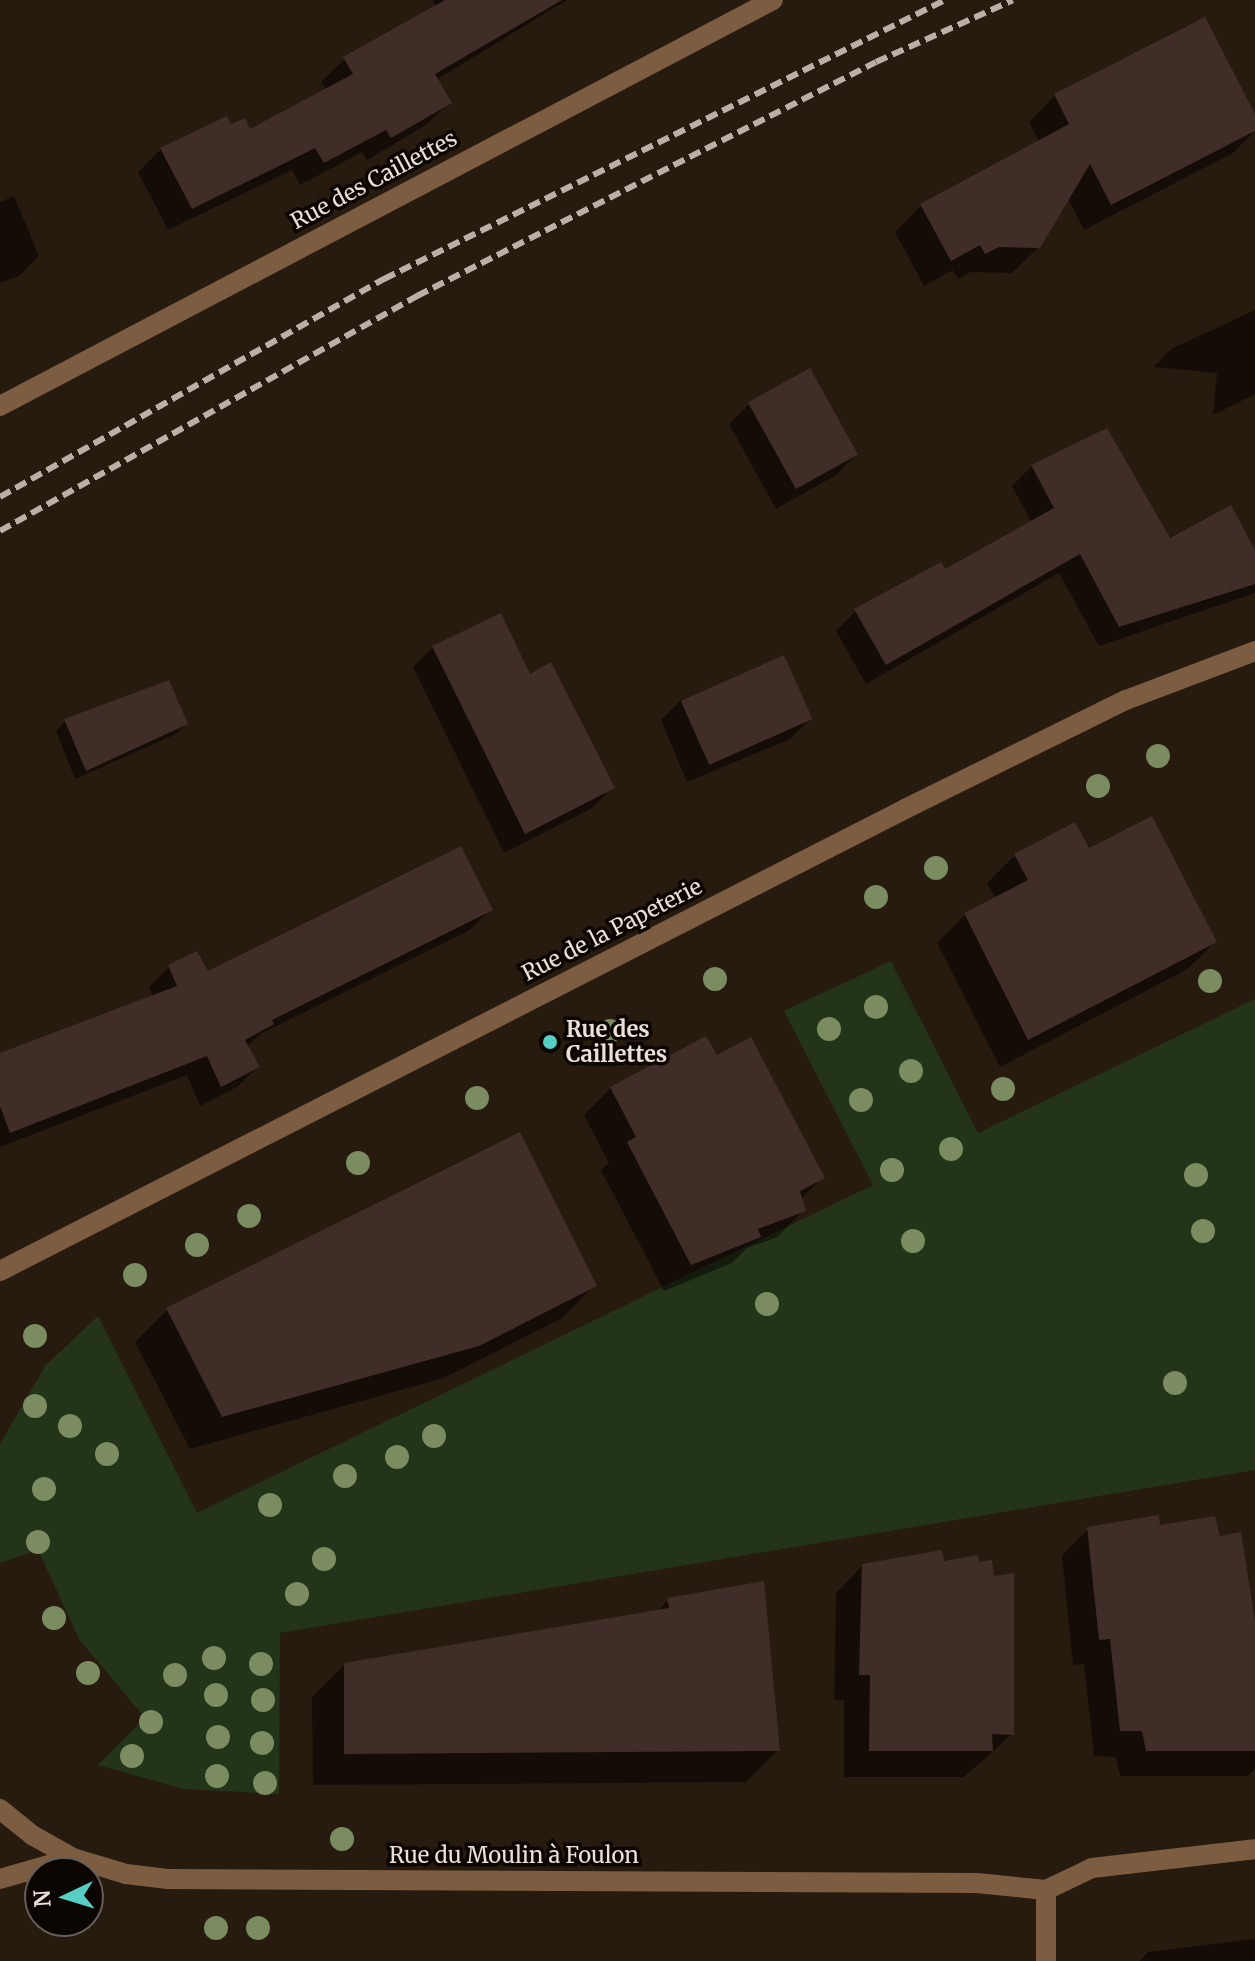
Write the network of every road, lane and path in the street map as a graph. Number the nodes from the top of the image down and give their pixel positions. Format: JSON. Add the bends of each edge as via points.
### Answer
{"nodes":[{"id":1,"x":773,"y":0,"type":"edge"},
{"id":2,"x":0,"y":406,"type":"edge"},
{"id":3,"x":1255,"y":651,"type":"edge"},
{"id":4,"x":0,"y":1271,"type":"edge"},
{"id":5,"x":0,"y":1809,"type":"edge"},
{"id":6,"x":1255,"y":1849,"type":"edge"},
{"id":7,"x":71,"y":1857,"type":"edge"},
{"id":8,"x":104,"y":1867,"type":"edge"},
{"id":9,"x":24,"y":1872,"type":"edge"},
{"id":10,"x":0,"y":1879,"type":"edge"},
{"id":11,"x":1046,"y":1890,"type":"junction"},
{"id":12,"x":1046,"y":1961,"type":"edge"}],
"edges":[{"from":1,"to":2,"type":"street","name":"Rue des Caillettes"},
{"from":3,"to":4,"type":"street","name":"Rue de la Papeterie","via":[[1126,700],[946,788]]},
{"from":5,"to":7,"type":"street","name":"Rue du Moulin à Foulon"},
{"from":6,"to":11,"type":"street","via":[[1092,1868]]},
{"from":8,"to":11,"type":"street","name":"Rue du Moulin à Foulon","via":[[202,1881],[977,1883]]},
{"from":9,"to":10,"type":"street"},
{"from":11,"to":12,"type":"street"}]}
